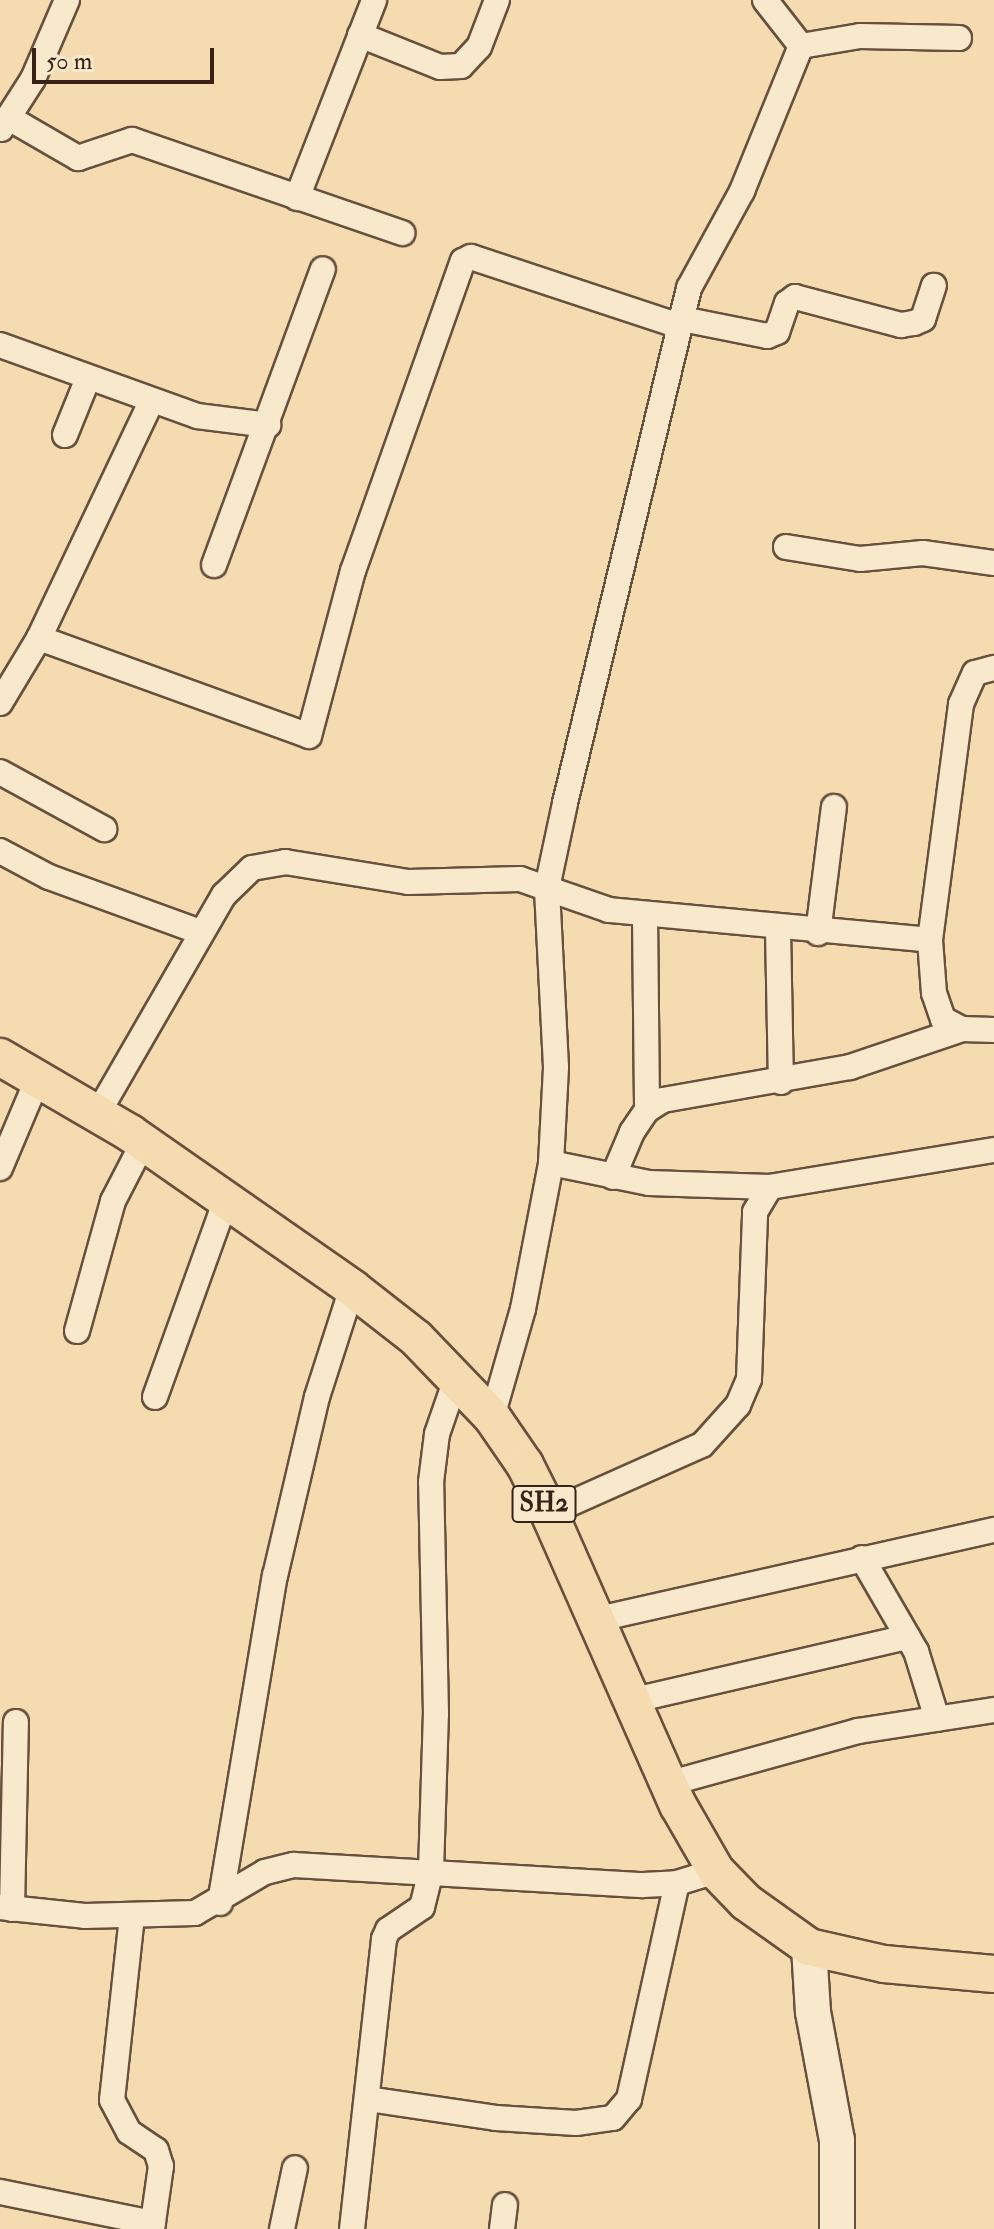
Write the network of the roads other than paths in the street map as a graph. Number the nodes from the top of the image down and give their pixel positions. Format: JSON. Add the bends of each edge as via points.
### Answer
{"nodes":[{"id":1,"x":67,"y":0,"type":"edge"},
{"id":2,"x":374,"y":0,"type":"edge"},
{"id":3,"x":497,"y":0,"type":"edge"},
{"id":4,"x":765,"y":0,"type":"edge"},
{"id":5,"x":360,"y":35,"type":"junction"},
{"id":6,"x":959,"y":38,"type":"dead end"},
{"id":7,"x":801,"y":46,"type":"junction"},
{"id":8,"x":5,"y":125,"type":"edge"},
{"id":9,"x":297,"y":198,"type":"junction"},
{"id":10,"x":402,"y":233,"type":"dead end"},
{"id":11,"x":323,"y":269,"type":"dead end"},
{"id":12,"x":934,"y":286,"type":"dead end"},
{"id":13,"x":681,"y":322,"type":"junction"},
{"id":14,"x":0,"y":345,"type":"edge"},
{"id":15,"x":88,"y":378,"type":"junction"},
{"id":16,"x":151,"y":402,"type":"junction"},
{"id":17,"x":268,"y":425,"type":"junction"},
{"id":18,"x":65,"y":435,"type":"dead end"},
{"id":19,"x":786,"y":547,"type":"dead end"},
{"id":20,"x":994,"y":563,"type":"edge"},
{"id":21,"x":214,"y":565,"type":"dead end"},
{"id":22,"x":39,"y":638,"type":"junction"},
{"id":23,"x":994,"y":668,"type":"edge"},
{"id":24,"x":0,"y":703,"type":"edge"},
{"id":25,"x":0,"y":772,"type":"edge"},
{"id":26,"x":834,"y":807,"type":"dead end"},
{"id":27,"x":104,"y":829,"type":"dead end"},
{"id":28,"x":0,"y":851,"type":"edge"},
{"id":29,"x":547,"y":888,"type":"junction"},
{"id":30,"x":645,"y":914,"type":"junction"},
{"id":31,"x":778,"y":929,"type":"junction"},
{"id":32,"x":200,"y":932,"type":"junction"},
{"id":33,"x":818,"y":933,"type":"junction"},
{"id":34,"x":930,"y":940,"type":"junction"},
{"id":35,"x":962,"y":1029,"type":"junction"},
{"id":36,"x":994,"y":1030,"type":"edge"},
{"id":37,"x":0,"y":1057,"type":"edge"},
{"id":38,"x":38,"y":1078,"type":"junction"},
{"id":39,"x":781,"y":1082,"type":"junction"},
{"id":40,"x":647,"y":1110,"type":"junction"},
{"id":41,"x":98,"y":1113,"type":"junction"},
{"id":42,"x":143,"y":1143,"type":"junction"},
{"id":43,"x":994,"y":1150,"type":"edge"},
{"id":44,"x":551,"y":1163,"type":"junction"},
{"id":45,"x":0,"y":1168,"type":"edge"},
{"id":46,"x":613,"y":1177,"type":"junction"},
{"id":47,"x":770,"y":1187,"type":"junction"},
{"id":48,"x":226,"y":1200,"type":"junction"},
{"id":49,"x":352,"y":1288,"type":"junction"},
{"id":50,"x":77,"y":1331,"type":"dead end"},
{"id":51,"x":456,"y":1379,"type":"junction"},
{"id":52,"x":155,"y":1397,"type":"dead end"},
{"id":53,"x":492,"y":1417,"type":"junction"},
{"id":54,"x":549,"y":1513,"type":"junction"},
{"id":55,"x":994,"y":1530,"type":"edge"},
{"id":56,"x":862,"y":1558,"type":"junction"},
{"id":57,"x":594,"y":1620,"type":"junction"},
{"id":58,"x":908,"y":1637,"type":"junction"},
{"id":59,"x":630,"y":1701,"type":"junction"},
{"id":60,"x":988,"y":1711,"type":"edge"},
{"id":61,"x":937,"y":1719,"type":"junction"},
{"id":62,"x":16,"y":1722,"type":"dead end"},
{"id":63,"x":667,"y":1784,"type":"junction"},
{"id":64,"x":431,"y":1871,"type":"junction"},
{"id":65,"x":716,"y":1871,"type":"junction"},
{"id":66,"x":677,"y":1883,"type":"junction"},
{"id":67,"x":220,"y":1903,"type":"junction"},
{"id":68,"x":6,"y":1908,"type":"edge"},
{"id":69,"x":132,"y":1916,"type":"junction"},
{"id":70,"x":809,"y":1947,"type":"junction"},
{"id":71,"x":994,"y":1974,"type":"edge"},
{"id":72,"x":368,"y":2099,"type":"junction"},
{"id":73,"x":295,"y":2168,"type":"dead end"},
{"id":74,"x":0,"y":2192,"type":"edge"},
{"id":75,"x":153,"y":2226,"type":"edge"},
{"id":76,"x":282,"y":2229,"type":"edge"},
{"id":77,"x":352,"y":2229,"type":"edge"},
{"id":78,"x":837,"y":2229,"type":"edge"}],
"edges":[{"from":1,"to":8,"type":"street"},
{"from":2,"to":5,"type":"street"},
{"from":3,"to":5,"type":"street","via":[[479,47],[461,66],[440,67]]},
{"from":4,"to":7,"type":"street"},
{"from":5,"to":9,"type":"street"},
{"from":6,"to":7,"type":"street","via":[[860,36]]},
{"from":7,"to":13,"type":"street","via":[[742,191],[698,266]]},
{"from":8,"to":9,"type":"street","via":[[78,158],[132,140]]},
{"from":9,"to":10,"type":"street"},
{"from":11,"to":17,"type":"street"},
{"from":12,"to":13,"type":"street","via":[[923,319],[901,325],[795,297],[787,303],[777,332],[767,336]]},
{"from":13,"to":22,"type":"street","via":[[471,257],[463,261],[349,584],[309,736]]},
{"from":13,"to":29,"type":"street"},
{"from":14,"to":15,"type":"street"},
{"from":15,"to":16,"type":"street"},
{"from":15,"to":18,"type":"street"},
{"from":16,"to":17,"type":"street","via":[[197,416]]},
{"from":16,"to":22,"type":"street"},
{"from":17,"to":21,"type":"street"},
{"from":19,"to":20,"type":"street","via":[[860,559],[923,553]]},
{"from":22,"to":24,"type":"street"},
{"from":23,"to":34,"type":"street","via":[[975,673],[961,704]]},
{"from":25,"to":27,"type":"street"},
{"from":26,"to":33,"type":"street"},
{"from":28,"to":32,"type":"street","via":[[49,877]]},
{"from":29,"to":30,"type":"street","via":[[609,910]]},
{"from":29,"to":32,"type":"street","via":[[520,879],[408,882],[285,862],[252,868],[224,895]]},
{"from":29,"to":44,"type":"street","via":[[556,1067]]},
{"from":30,"to":31,"type":"street"},
{"from":30,"to":40,"type":"street"},
{"from":31,"to":33,"type":"street"},
{"from":31,"to":39,"type":"street"},
{"from":32,"to":41,"type":"street"},
{"from":33,"to":34,"type":"street"},
{"from":34,"to":35,"type":"street","via":[[934,993],[943,1019]]},
{"from":35,"to":36,"type":"street"},
{"from":35,"to":39,"type":"street","via":[[893,1055]]},
{"from":37,"to":38,"type":"main road","number":"SH2"},
{"from":38,"to":41,"type":"main road","number":"SH2"},
{"from":38,"to":45,"type":"street"},
{"from":39,"to":40,"type":"street","via":[[680,1094]]},
{"from":40,"to":46,"type":"street"},
{"from":41,"to":42,"type":"main road","number":"SH2"},
{"from":42,"to":48,"type":"main road","number":"SH2"},
{"from":42,"to":50,"type":"street","via":[[113,1201]]},
{"from":43,"to":47,"type":"street"},
{"from":44,"to":46,"type":"street"},
{"from":44,"to":53,"type":"street","via":[[519,1324]]},
{"from":46,"to":47,"type":"street"},
{"from":47,"to":54,"type":"street","via":[[755,1212],[749,1379],[738,1405],[702,1445]]},
{"from":48,"to":49,"type":"main road","number":"SH2"},
{"from":48,"to":52,"type":"street"},
{"from":49,"to":51,"type":"main road","number":"SH2","via":[[416,1338]]},
{"from":49,"to":67,"type":"street","via":[[317,1397],[275,1576]]},
{"from":51,"to":53,"type":"main road","number":"SH2"},
{"from":51,"to":64,"type":"street","via":[[437,1434],[431,1482],[436,1714]]},
{"from":53,"to":54,"type":"main road","number":"SH2"},
{"from":54,"to":57,"type":"main road","number":"SH2"},
{"from":55,"to":56,"type":"street"},
{"from":56,"to":57,"type":"street"},
{"from":56,"to":58,"type":"street"},
{"from":57,"to":59,"type":"main road","number":"SH2"},
{"from":58,"to":59,"type":"street"},
{"from":58,"to":61,"type":"street"},
{"from":59,"to":63,"type":"main road","number":"SH2"},
{"from":60,"to":61,"type":"street"},
{"from":61,"to":63,"type":"street","via":[[792,1746]]},
{"from":62,"to":68,"type":"street"},
{"from":63,"to":65,"type":"main road","number":"SH2"},
{"from":64,"to":66,"type":"street"},
{"from":64,"to":67,"type":"street","via":[[294,1865],[265,1872]]},
{"from":64,"to":72,"type":"street","via":[[422,1907],[388,1930],[384,1939]]},
{"from":65,"to":66,"type":"street"},
{"from":65,"to":70,"type":"main road","number":"SH2","via":[[746,1902]]},
{"from":66,"to":72,"type":"street","via":[[629,2099],[613,2118],[576,2123],[496,2118]]},
{"from":67,"to":69,"type":"street","via":[[195,1913]]},
{"from":68,"to":69,"type":"street"},
{"from":69,"to":75,"type":"street","via":[[112,2100],[129,2132],[156,2150],[161,2166]]},
{"from":70,"to":71,"type":"main road","number":"SH2","via":[[884,1964]]},
{"from":70,"to":78,"type":"street","via":[[813,2012],[837,2140]]},
{"from":72,"to":77,"type":"street"},
{"from":73,"to":76,"type":"street"},
{"from":74,"to":75,"type":"street"}]}
